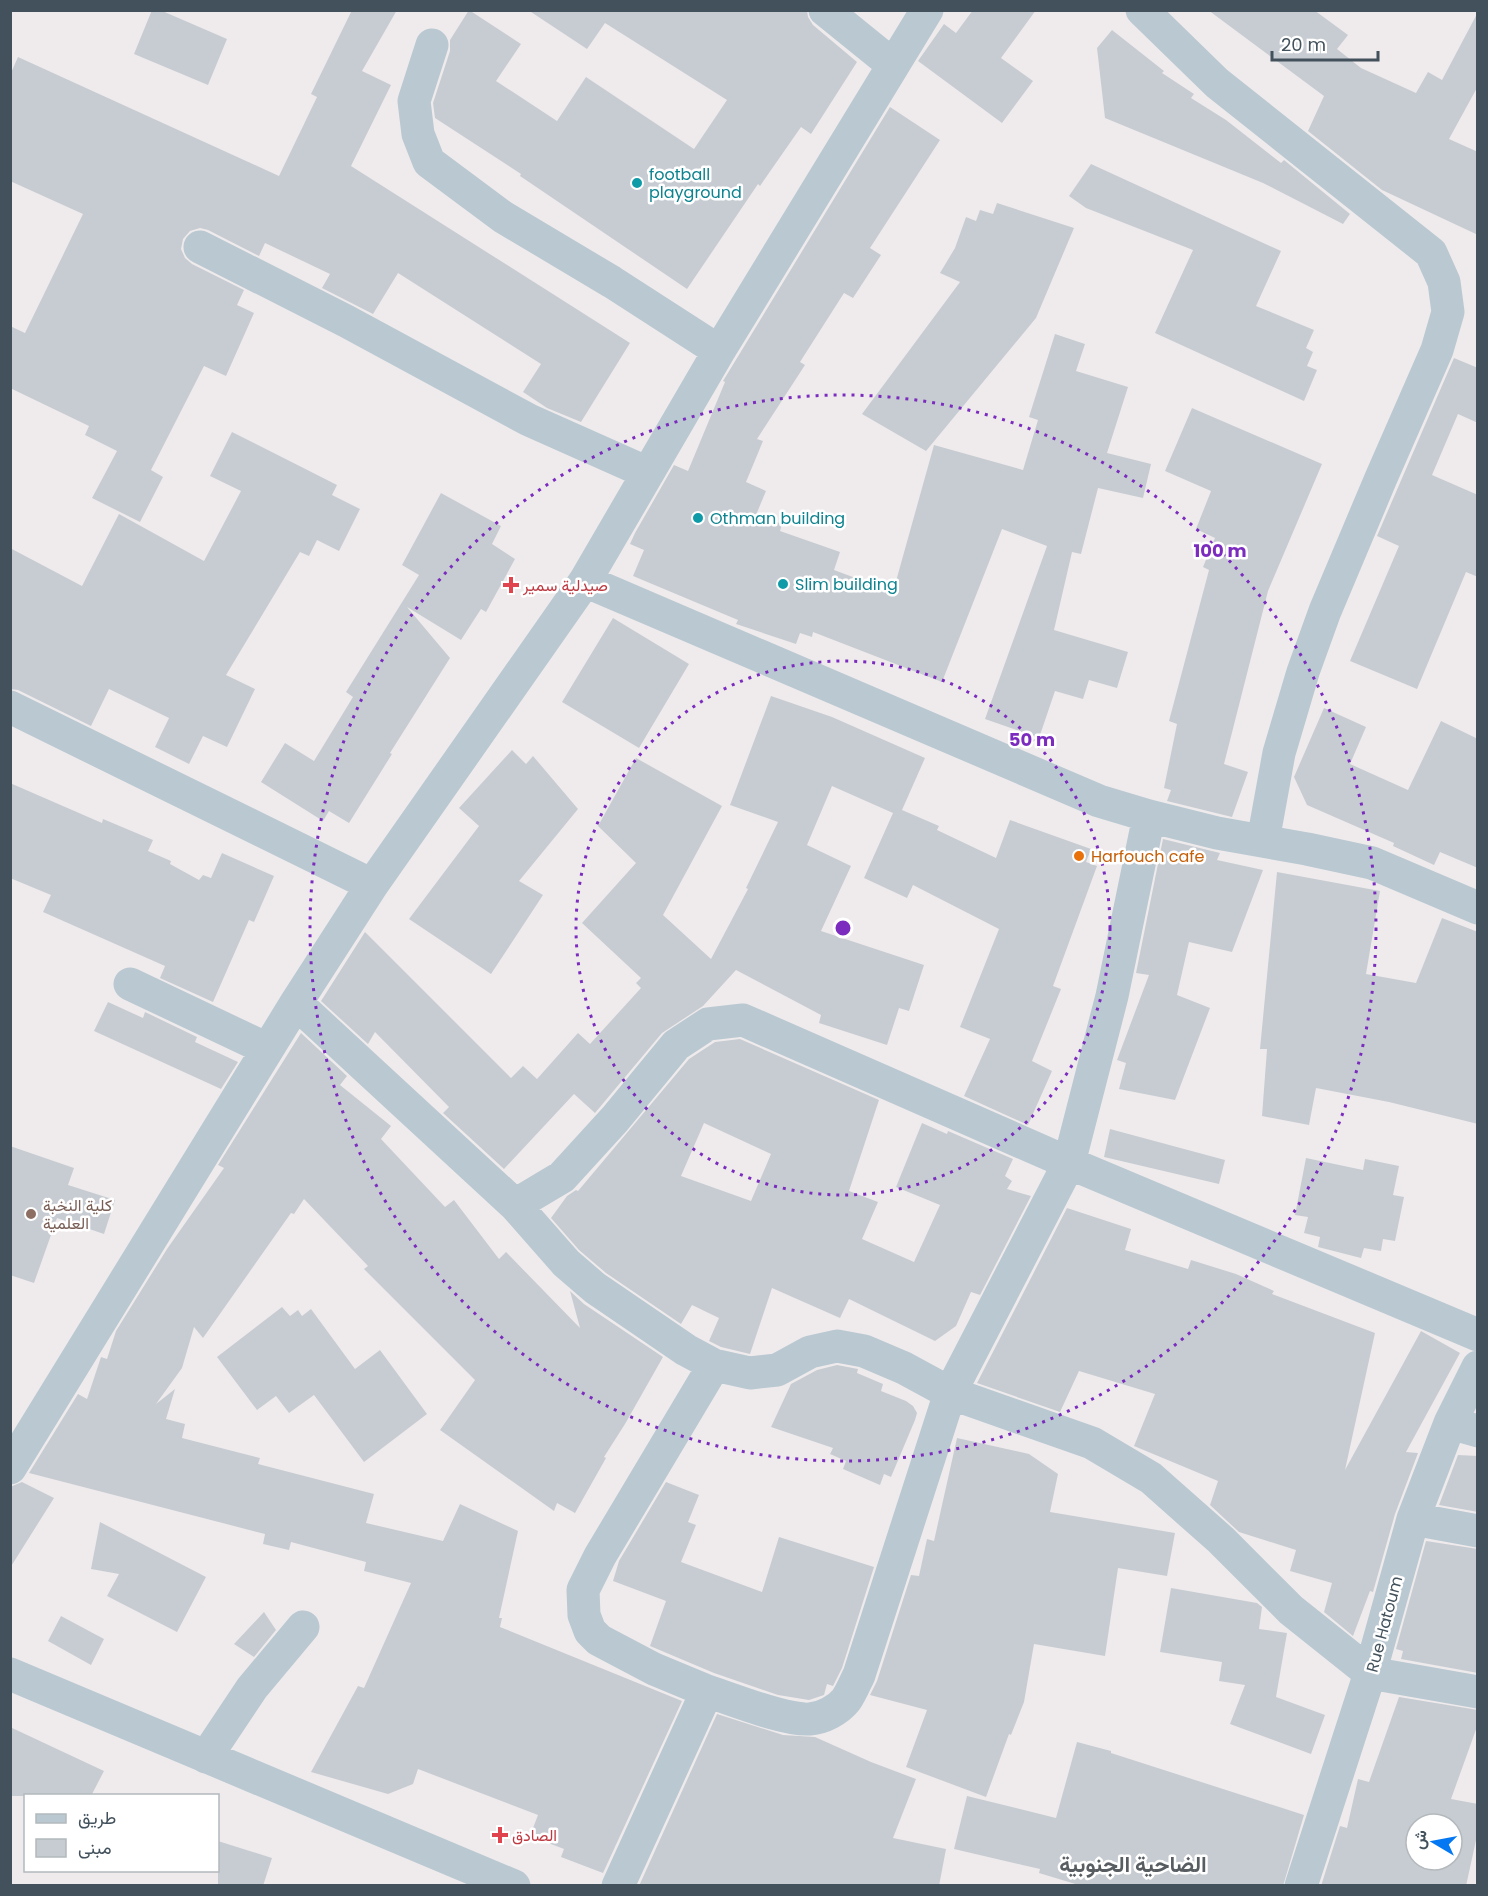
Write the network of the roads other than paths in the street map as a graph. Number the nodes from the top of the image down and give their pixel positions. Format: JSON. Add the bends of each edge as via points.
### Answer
{"nodes":[{"id":1,"x":825,"y":10,"type":"edge"},
{"id":2,"x":927,"y":10,"type":"edge"},
{"id":3,"x":1142,"y":10,"type":"edge"},
{"id":4,"x":432,"y":45,"type":"dead end"},
{"id":5,"x":893,"y":65,"type":"junction"},
{"id":6,"x":200,"y":247,"type":"dead end"},
{"id":7,"x":718,"y":351,"type":"junction"},
{"id":8,"x":648,"y":473,"type":"junction"},
{"id":9,"x":585,"y":581,"type":"junction"},
{"id":10,"x":10,"y":707,"type":"edge"},
{"id":11,"x":1149,"y":816,"type":"junction"},
{"id":12,"x":1263,"y":841,"type":"junction"},
{"id":13,"x":372,"y":885,"type":"junction"},
{"id":14,"x":1478,"y":908,"type":"edge"},
{"id":15,"x":130,"y":984,"type":"dead end"},
{"id":16,"x":296,"y":1003,"type":"junction"},
{"id":17,"x":267,"y":1049,"type":"junction"},
{"id":18,"x":1069,"y":1163,"type":"junction"},
{"id":19,"x":515,"y":1205,"type":"junction"},
{"id":20,"x":1478,"y":1335,"type":"edge"},
{"id":21,"x":714,"y":1365,"type":"junction"},
{"id":22,"x":1478,"y":1367,"type":"edge"},
{"id":23,"x":950,"y":1393,"type":"junction"},
{"id":24,"x":1464,"y":1427,"type":"edge"},
{"id":25,"x":10,"y":1468,"type":"edge"},
{"id":26,"x":1413,"y":1519,"type":"junction"},
{"id":27,"x":1478,"y":1531,"type":"edge"},
{"id":28,"x":303,"y":1627,"type":"dead end"},
{"id":29,"x":1370,"y":1673,"type":"junction"},
{"id":30,"x":10,"y":1674,"type":"edge"},
{"id":31,"x":707,"y":1691,"type":"junction"},
{"id":32,"x":1478,"y":1692,"type":"edge"},
{"id":33,"x":206,"y":1757,"type":"junction"},
{"id":34,"x":514,"y":1886,"type":"edge"},
{"id":35,"x":618,"y":1886,"type":"edge"},
{"id":36,"x":1301,"y":1886,"type":"edge"}],
"edges":[{"from":1,"to":5,"type":"street"},
{"from":2,"to":5,"type":"street"},
{"from":3,"to":12,"type":"street","via":[[1217,83],[1431,253],[1444,282],[1448,312],[1437,350],[1325,611],[1303,672],[1279,753]]},
{"from":4,"to":7,"type":"street","via":[[414,101],[418,134],[429,162],[503,217]]},
{"from":5,"to":7,"type":"street"},
{"from":6,"to":8,"type":"street","via":[[529,420]]},
{"from":7,"to":8,"type":"street"},
{"from":8,"to":9,"type":"street"},
{"from":9,"to":11,"type":"street","via":[[1099,801]]},
{"from":9,"to":13,"type":"street"},
{"from":10,"to":13,"type":"street"},
{"from":11,"to":12,"type":"street"},
{"from":11,"to":18,"type":"street","via":[[1112,996]]},
{"from":12,"to":14,"type":"street","via":[[1372,863]]},
{"from":13,"to":16,"type":"street"},
{"from":15,"to":17,"type":"street"},
{"from":16,"to":17,"type":"street"},
{"from":16,"to":19,"type":"street"},
{"from":17,"to":25,"type":"street"},
{"from":18,"to":19,"type":"street","via":[[743,1020],[708,1024],[676,1045],[562,1177]]},
{"from":18,"to":20,"type":"street"},
{"from":18,"to":23,"type":"street"},
{"from":19,"to":21,"type":"street","via":[[566,1263],[595,1288]]},
{"from":21,"to":23,"type":"street","via":[[750,1373],[777,1370],[810,1352],[837,1346],[904,1368]]},
{"from":21,"to":31,"type":"street","via":[[600,1556],[583,1590],[582,1603],[590,1631],[599,1640]]},
{"from":22,"to":24,"type":"street","name":"Rue Hatoum"},
{"from":23,"to":29,"type":"street","via":[[1092,1443],[1151,1478],[1292,1610]]},
{"from":23,"to":31,"type":"street","via":[[859,1675],[846,1700],[820,1718],[807,1720]]},
{"from":24,"to":26,"type":"street","name":"Rue Hatoum"},
{"from":26,"to":27,"type":"street"},
{"from":26,"to":29,"type":"street","name":"Rue Hatoum"},
{"from":28,"to":33,"type":"street","via":[[252,1688]]},
{"from":29,"to":32,"type":"street"},
{"from":29,"to":36,"type":"street","name":"Rue Hatoum"},
{"from":30,"to":33,"type":"street"},
{"from":31,"to":35,"type":"street"},
{"from":33,"to":34,"type":"street"}]}
